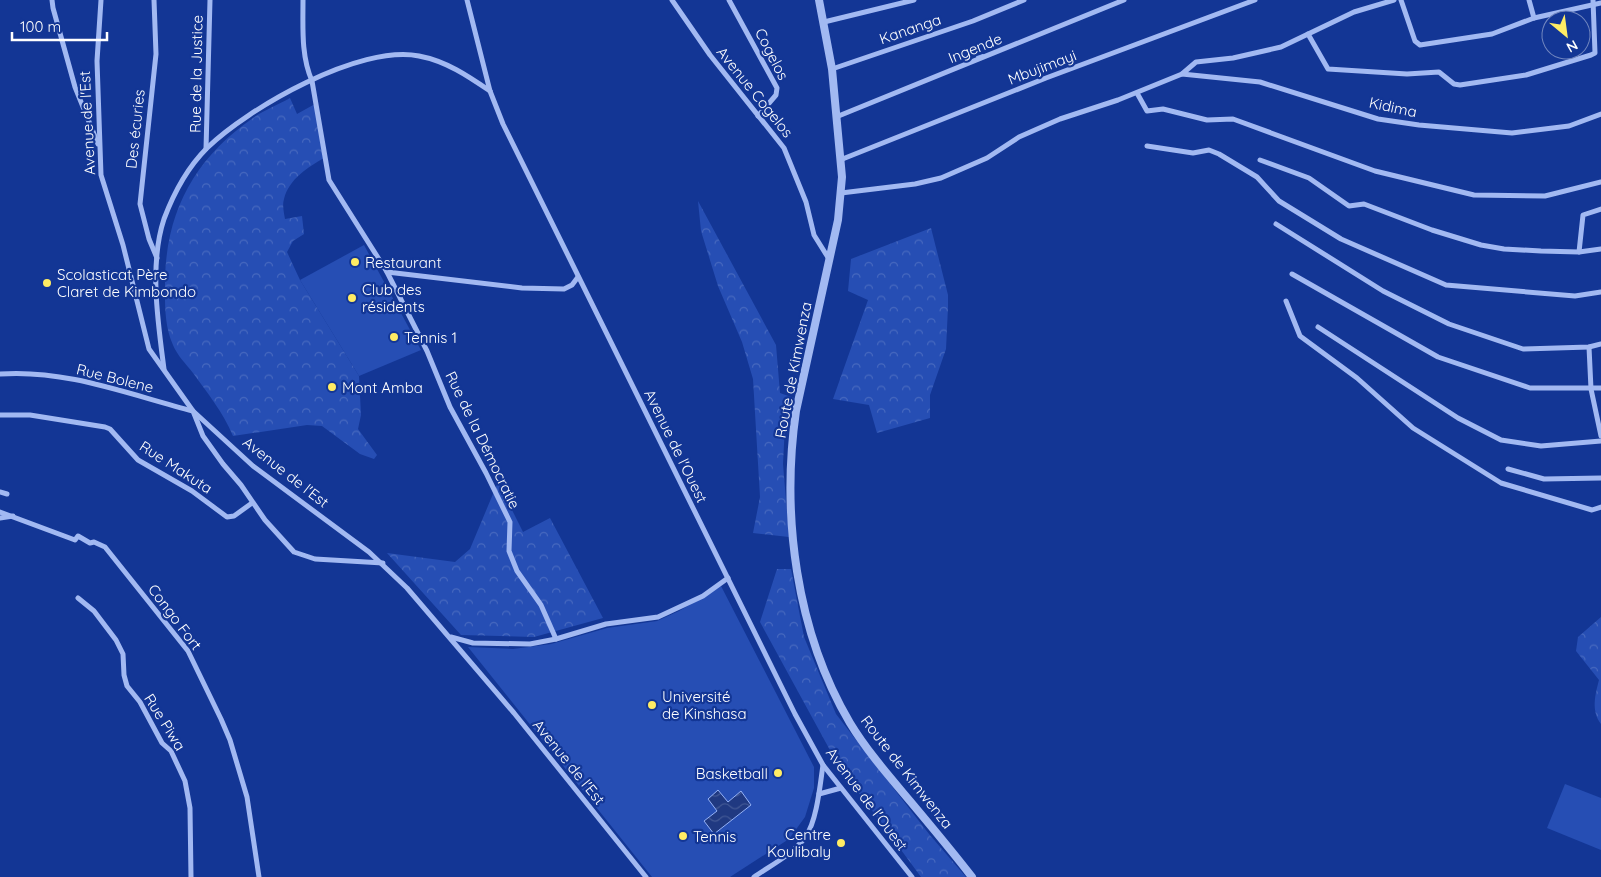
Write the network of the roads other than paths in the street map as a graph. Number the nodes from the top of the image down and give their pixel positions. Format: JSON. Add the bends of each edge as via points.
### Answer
{"nodes":[{"id":1,"x":52,"y":0,"type":"edge"},
{"id":2,"x":101,"y":0,"type":"edge"},
{"id":3,"x":154,"y":0,"type":"edge"},
{"id":4,"x":210,"y":0,"type":"edge"},
{"id":5,"x":303,"y":0,"type":"edge"},
{"id":6,"x":467,"y":0,"type":"edge"},
{"id":7,"x":672,"y":0,"type":"edge"},
{"id":8,"x":729,"y":0,"type":"edge"},
{"id":9,"x":819,"y":0,"type":"edge"},
{"id":10,"x":914,"y":0,"type":"edge"},
{"id":11,"x":1024,"y":0,"type":"edge"},
{"id":12,"x":1124,"y":0,"type":"edge"},
{"id":13,"x":1255,"y":0,"type":"edge"},
{"id":14,"x":1394,"y":0,"type":"edge"},
{"id":15,"x":1401,"y":0,"type":"edge"},
{"id":16,"x":1529,"y":0,"type":"edge"},
{"id":17,"x":1593,"y":2,"type":"edge"},
{"id":18,"x":1601,"y":2,"type":"edge"},
{"id":19,"x":1534,"y":18,"type":"junction"},
{"id":20,"x":824,"y":22,"type":"junction"},
{"id":21,"x":1308,"y":34,"type":"junction"},
{"id":22,"x":832,"y":69,"type":"junction"},
{"id":23,"x":1182,"y":74,"type":"junction"},
{"id":24,"x":312,"y":81,"type":"junction"},
{"id":25,"x":490,"y":91,"type":"junction"},
{"id":26,"x":1136,"y":93,"type":"junction"},
{"id":27,"x":1601,"y":114,"type":"edge"},
{"id":28,"x":758,"y":116,"type":"junction"},
{"id":29,"x":835,"y":118,"type":"junction"},
{"id":30,"x":1147,"y":146,"type":"dead end"},
{"id":31,"x":100,"y":148,"type":"junction"},
{"id":32,"x":206,"y":149,"type":"junction"},
{"id":33,"x":840,"y":160,"type":"junction"},
{"id":34,"x":1260,"y":160,"type":"dead end"},
{"id":35,"x":1601,"y":182,"type":"edge"},
{"id":36,"x":841,"y":193,"type":"junction"},
{"id":37,"x":1601,"y":209,"type":"edge"},
{"id":38,"x":1276,"y":224,"type":"dead end"},
{"id":39,"x":1601,"y":250,"type":"edge"},
{"id":40,"x":1579,"y":252,"type":"junction"},
{"id":41,"x":157,"y":258,"type":"junction"},
{"id":42,"x":829,"y":260,"type":"junction"},
{"id":43,"x":387,"y":272,"type":"junction"},
{"id":44,"x":1292,"y":274,"type":"dead end"},
{"id":45,"x":578,"y":277,"type":"junction"},
{"id":46,"x":1601,"y":292,"type":"edge"},
{"id":47,"x":1286,"y":301,"type":"dead end"},
{"id":48,"x":1318,"y":327,"type":"dead end"},
{"id":49,"x":1601,"y":344,"type":"edge"},
{"id":50,"x":1589,"y":347,"type":"junction"},
{"id":51,"x":164,"y":371,"type":"junction"},
{"id":52,"x":0,"y":374,"type":"edge"},
{"id":53,"x":1601,"y":388,"type":"edge"},
{"id":54,"x":1591,"y":389,"type":"junction"},
{"id":55,"x":194,"y":411,"type":"junction"},
{"id":56,"x":0,"y":415,"type":"edge"},
{"id":57,"x":1601,"y":436,"type":"edge"},
{"id":58,"x":1601,"y":441,"type":"edge"},
{"id":59,"x":1508,"y":469,"type":"dead end"},
{"id":60,"x":1601,"y":478,"type":"edge"},
{"id":61,"x":0,"y":492,"type":"edge"},
{"id":62,"x":7,"y":494,"type":"dead end"},
{"id":63,"x":252,"y":503,"type":"junction"},
{"id":64,"x":1601,"y":507,"type":"edge"},
{"id":65,"x":0,"y":512,"type":"edge"},
{"id":66,"x":13,"y":516,"type":"junction"},
{"id":67,"x":0,"y":518,"type":"edge"},
{"id":68,"x":384,"y":564,"type":"junction"},
{"id":69,"x":728,"y":578,"type":"junction"},
{"id":70,"x":78,"y":598,"type":"dead end"},
{"id":71,"x":450,"y":637,"type":"junction"},
{"id":72,"x":556,"y":639,"type":"junction"},
{"id":73,"x":823,"y":765,"type":"junction"},
{"id":74,"x":841,"y":788,"type":"junction"},
{"id":75,"x":819,"y":794,"type":"junction"},
{"id":76,"x":190,"y":877,"type":"edge"},
{"id":77,"x":259,"y":877,"type":"edge"},
{"id":78,"x":646,"y":877,"type":"edge"},
{"id":79,"x":754,"y":877,"type":"edge"},
{"id":80,"x":912,"y":877,"type":"edge"},
{"id":81,"x":972,"y":877,"type":"edge"}],
"edges":[{"from":1,"to":31,"type":"street","via":[[75,87]]},
{"from":2,"to":31,"type":"street","name":"Avenue de l'Est","via":[[97,61]]},
{"from":3,"to":41,"type":"street","name":"Des écuries","via":[[156,54],[140,204]]},
{"from":4,"to":32,"type":"street","name":"Rue de la Justice"},
{"from":5,"to":24,"type":"street","name":"Rue de la Démocratie","via":[[302,37]]},
{"from":6,"to":25,"type":"street","name":"Avenue de l'Ouest"},
{"from":7,"to":28,"type":"street","name":"Avenue Cogelos"},
{"from":8,"to":28,"type":"street","name":"Cogelos","via":[[777,88],[776,95]]},
{"from":9,"to":20,"type":"street","name":"Route de Kimwenza"},
{"from":10,"to":20,"type":"street"},
{"from":11,"to":22,"type":"street","name":"Kananga","via":[[973,21]]},
{"from":12,"to":29,"type":"street","name":"Ingende"},
{"from":13,"to":33,"type":"street","name":"Mbujimayi"},
{"from":14,"to":21,"type":"street","via":[[1356,11]]},
{"from":15,"to":19,"type":"street","via":[[1414,41],[1420,45],[1492,34]]},
{"from":16,"to":19,"type":"street"},
{"from":17,"to":18,"type":"street"},
{"from":17,"to":19,"type":"street"},
{"from":17,"to":21,"type":"street","via":[[1595,53],[1526,75],[1460,85],[1439,72],[1408,74],[1328,69]]},
{"from":20,"to":22,"type":"street","name":"Route de Kimwenza"},
{"from":21,"to":23,"type":"street","via":[[1268,50],[1196,62]]},
{"from":22,"to":29,"type":"street","name":"Route de Kimwenza"},
{"from":23,"to":26,"type":"street"},
{"from":23,"to":27,"type":"street","name":"Kidima","via":[[1258,81],[1378,119],[1419,125],[1512,133],[1569,126]]},
{"from":24,"to":25,"type":"street","via":[[361,60],[390,55],[419,56],[448,65]]},
{"from":24,"to":32,"type":"street","via":[[256,110]]},
{"from":24,"to":43,"type":"street","name":"Rue de la Démocratie","via":[[329,180]]},
{"from":25,"to":45,"type":"street","name":"Avenue de l'Ouest"},
{"from":26,"to":35,"type":"street","via":[[1147,111],[1163,108],[1207,120],[1233,119],[1375,171],[1474,195],[1545,196]]},
{"from":26,"to":36,"type":"street","via":[[1060,119],[1020,137],[987,158],[941,178]]},
{"from":28,"to":42,"type":"street","name":"Avenue Cogelos","via":[[784,148],[806,202],[814,234]]},
{"from":29,"to":33,"type":"street","name":"Route de Kimwenza"},
{"from":30,"to":46,"type":"street","via":[[1196,153],[1209,150],[1219,154],[1257,177],[1280,201],[1341,239],[1443,284],[1575,296]]},
{"from":31,"to":51,"type":"street","name":"Avenue de l'Est","via":[[101,175],[123,245],[147,345]]},
{"from":32,"to":41,"type":"street","via":[[187,174],[169,208]]},
{"from":33,"to":36,"type":"street","name":"Route de Kimwenza"},
{"from":34,"to":40,"type":"street","via":[[1309,178],[1350,206],[1364,204],[1465,240],[1504,249]]},
{"from":36,"to":42,"type":"street","name":"Route de Kimwenza"},
{"from":37,"to":40,"type":"street","via":[[1583,215]]},
{"from":38,"to":50,"type":"street","via":[[1383,291],[1449,324],[1523,349]]},
{"from":39,"to":40,"type":"street"},
{"from":41,"to":51,"type":"street","via":[[157,316]]},
{"from":42,"to":81,"type":"street","name":"Route de Kimwenza","via":[[796,411],[790,466],[794,534],[809,622],[824,669],[850,722]]},
{"from":43,"to":45,"type":"street","via":[[522,288],[564,289]]},
{"from":43,"to":72,"type":"street","name":"Rue de la Démocratie","via":[[427,351],[450,407],[510,522],[509,551],[517,571],[541,605]]},
{"from":44,"to":54,"type":"street","via":[[1436,356],[1527,388]]},
{"from":45,"to":69,"type":"street","name":"Avenue de l'Ouest"},
{"from":47,"to":64,"type":"street","via":[[1300,336],[1357,378],[1413,428],[1501,483],[1592,510]]},
{"from":48,"to":58,"type":"street","via":[[1458,418],[1501,440],[1541,446]]},
{"from":49,"to":50,"type":"street"},
{"from":50,"to":54,"type":"street"},
{"from":51,"to":55,"type":"street","name":"Avenue de l'Est"},
{"from":52,"to":55,"type":"street","name":"Rue Bolene","via":[[84,380]]},
{"from":53,"to":54,"type":"street"},
{"from":54,"to":57,"type":"street"},
{"from":55,"to":63,"type":"street","via":[[203,436]]},
{"from":55,"to":68,"type":"street","name":"Avenue de l'Est","via":[[252,466]]},
{"from":56,"to":63,"type":"street","name":"Rue Makuta","via":[[105,427],[138,460],[192,491],[227,516],[234,516]]},
{"from":59,"to":60,"type":"street","via":[[1544,479]]},
{"from":61,"to":62,"type":"street"},
{"from":63,"to":68,"type":"street","via":[[298,554],[314,559]]},
{"from":65,"to":66,"type":"street","name":"Congo Fort"},
{"from":66,"to":67,"type":"street"},
{"from":66,"to":77,"type":"street","name":"Congo Fort","via":[[62,538],[75,540],[78,536],[104,547],[188,651],[235,755],[246,797]]},
{"from":68,"to":71,"type":"street","name":"Avenue de l'Est"},
{"from":69,"to":72,"type":"street","via":[[703,596],[662,616],[606,624]]},
{"from":69,"to":73,"type":"street","name":"Avenue de l'Ouest"},
{"from":70,"to":76,"type":"street","name":"Rue Piwa","via":[[89,605],[116,640],[124,654],[127,686],[140,702],[162,744],[171,751],[185,781],[190,808]]},
{"from":71,"to":72,"type":"street","via":[[472,643],[516,644]]},
{"from":71,"to":78,"type":"street","name":"Avenue de l'Est"},
{"from":73,"to":74,"type":"street","name":"Avenue de l'Ouest"},
{"from":73,"to":75,"type":"street"},
{"from":74,"to":75,"type":"street"},
{"from":74,"to":80,"type":"street","name":"Avenue de l'Ouest"},
{"from":75,"to":79,"type":"street","via":[[805,837],[788,854]]}]}
